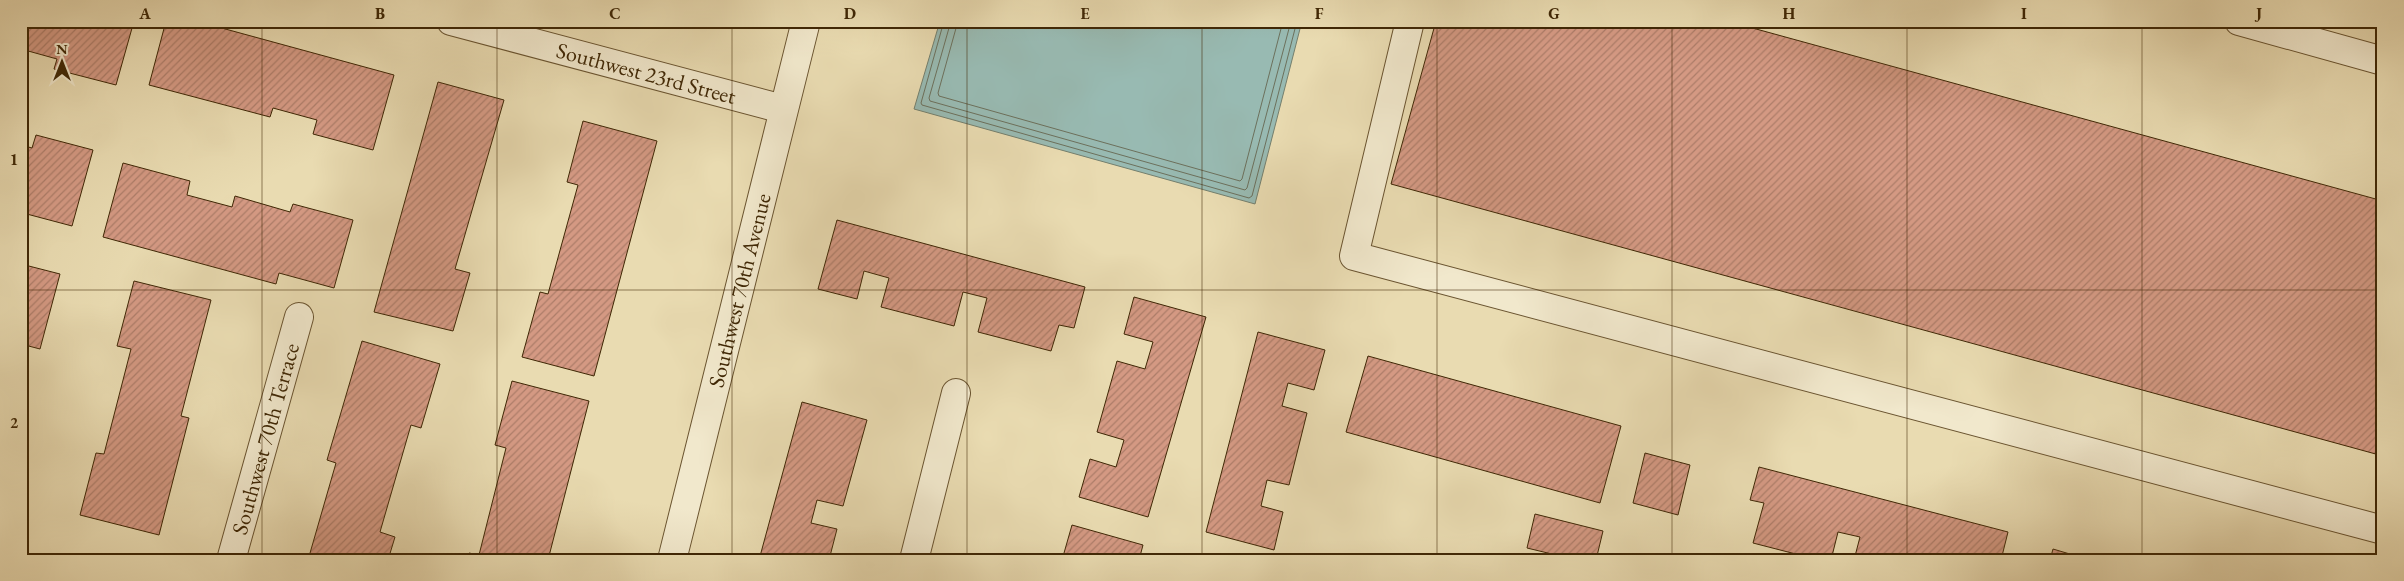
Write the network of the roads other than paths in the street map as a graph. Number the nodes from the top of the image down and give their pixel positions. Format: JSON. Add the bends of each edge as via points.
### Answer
{"nodes":[{"id":1,"x":451,"y":21,"type":"edge"},
{"id":2,"x":806,"y":21,"type":"edge"},
{"id":3,"x":1410,"y":21,"type":"edge"},
{"id":4,"x":2239,"y":21,"type":"edge"},
{"id":5,"x":2383,"y":61,"type":"edge"},
{"id":6,"x":783,"y":109,"type":"junction"},
{"id":7,"x":299,"y":317,"type":"dead end"},
{"id":8,"x":956,"y":393,"type":"dead end"},
{"id":9,"x":2383,"y":530,"type":"edge"},
{"id":10,"x":231,"y":560,"type":"edge"},
{"id":11,"x":672,"y":560,"type":"edge"},
{"id":12,"x":914,"y":560,"type":"edge"}],
"edges":[{"from":1,"to":6,"type":"street","name":"Southwest 23rd Street"},
{"from":2,"to":6,"type":"street","name":"Southwest 70th Avenue"},
{"from":3,"to":9,"type":"street","via":[[1354,256]]},
{"from":4,"to":5,"type":"street"},
{"from":6,"to":11,"type":"street","name":"Southwest 70th Avenue"},
{"from":7,"to":10,"type":"street","name":"Southwest 70th Terrace"},
{"from":8,"to":12,"type":"street"}]}
